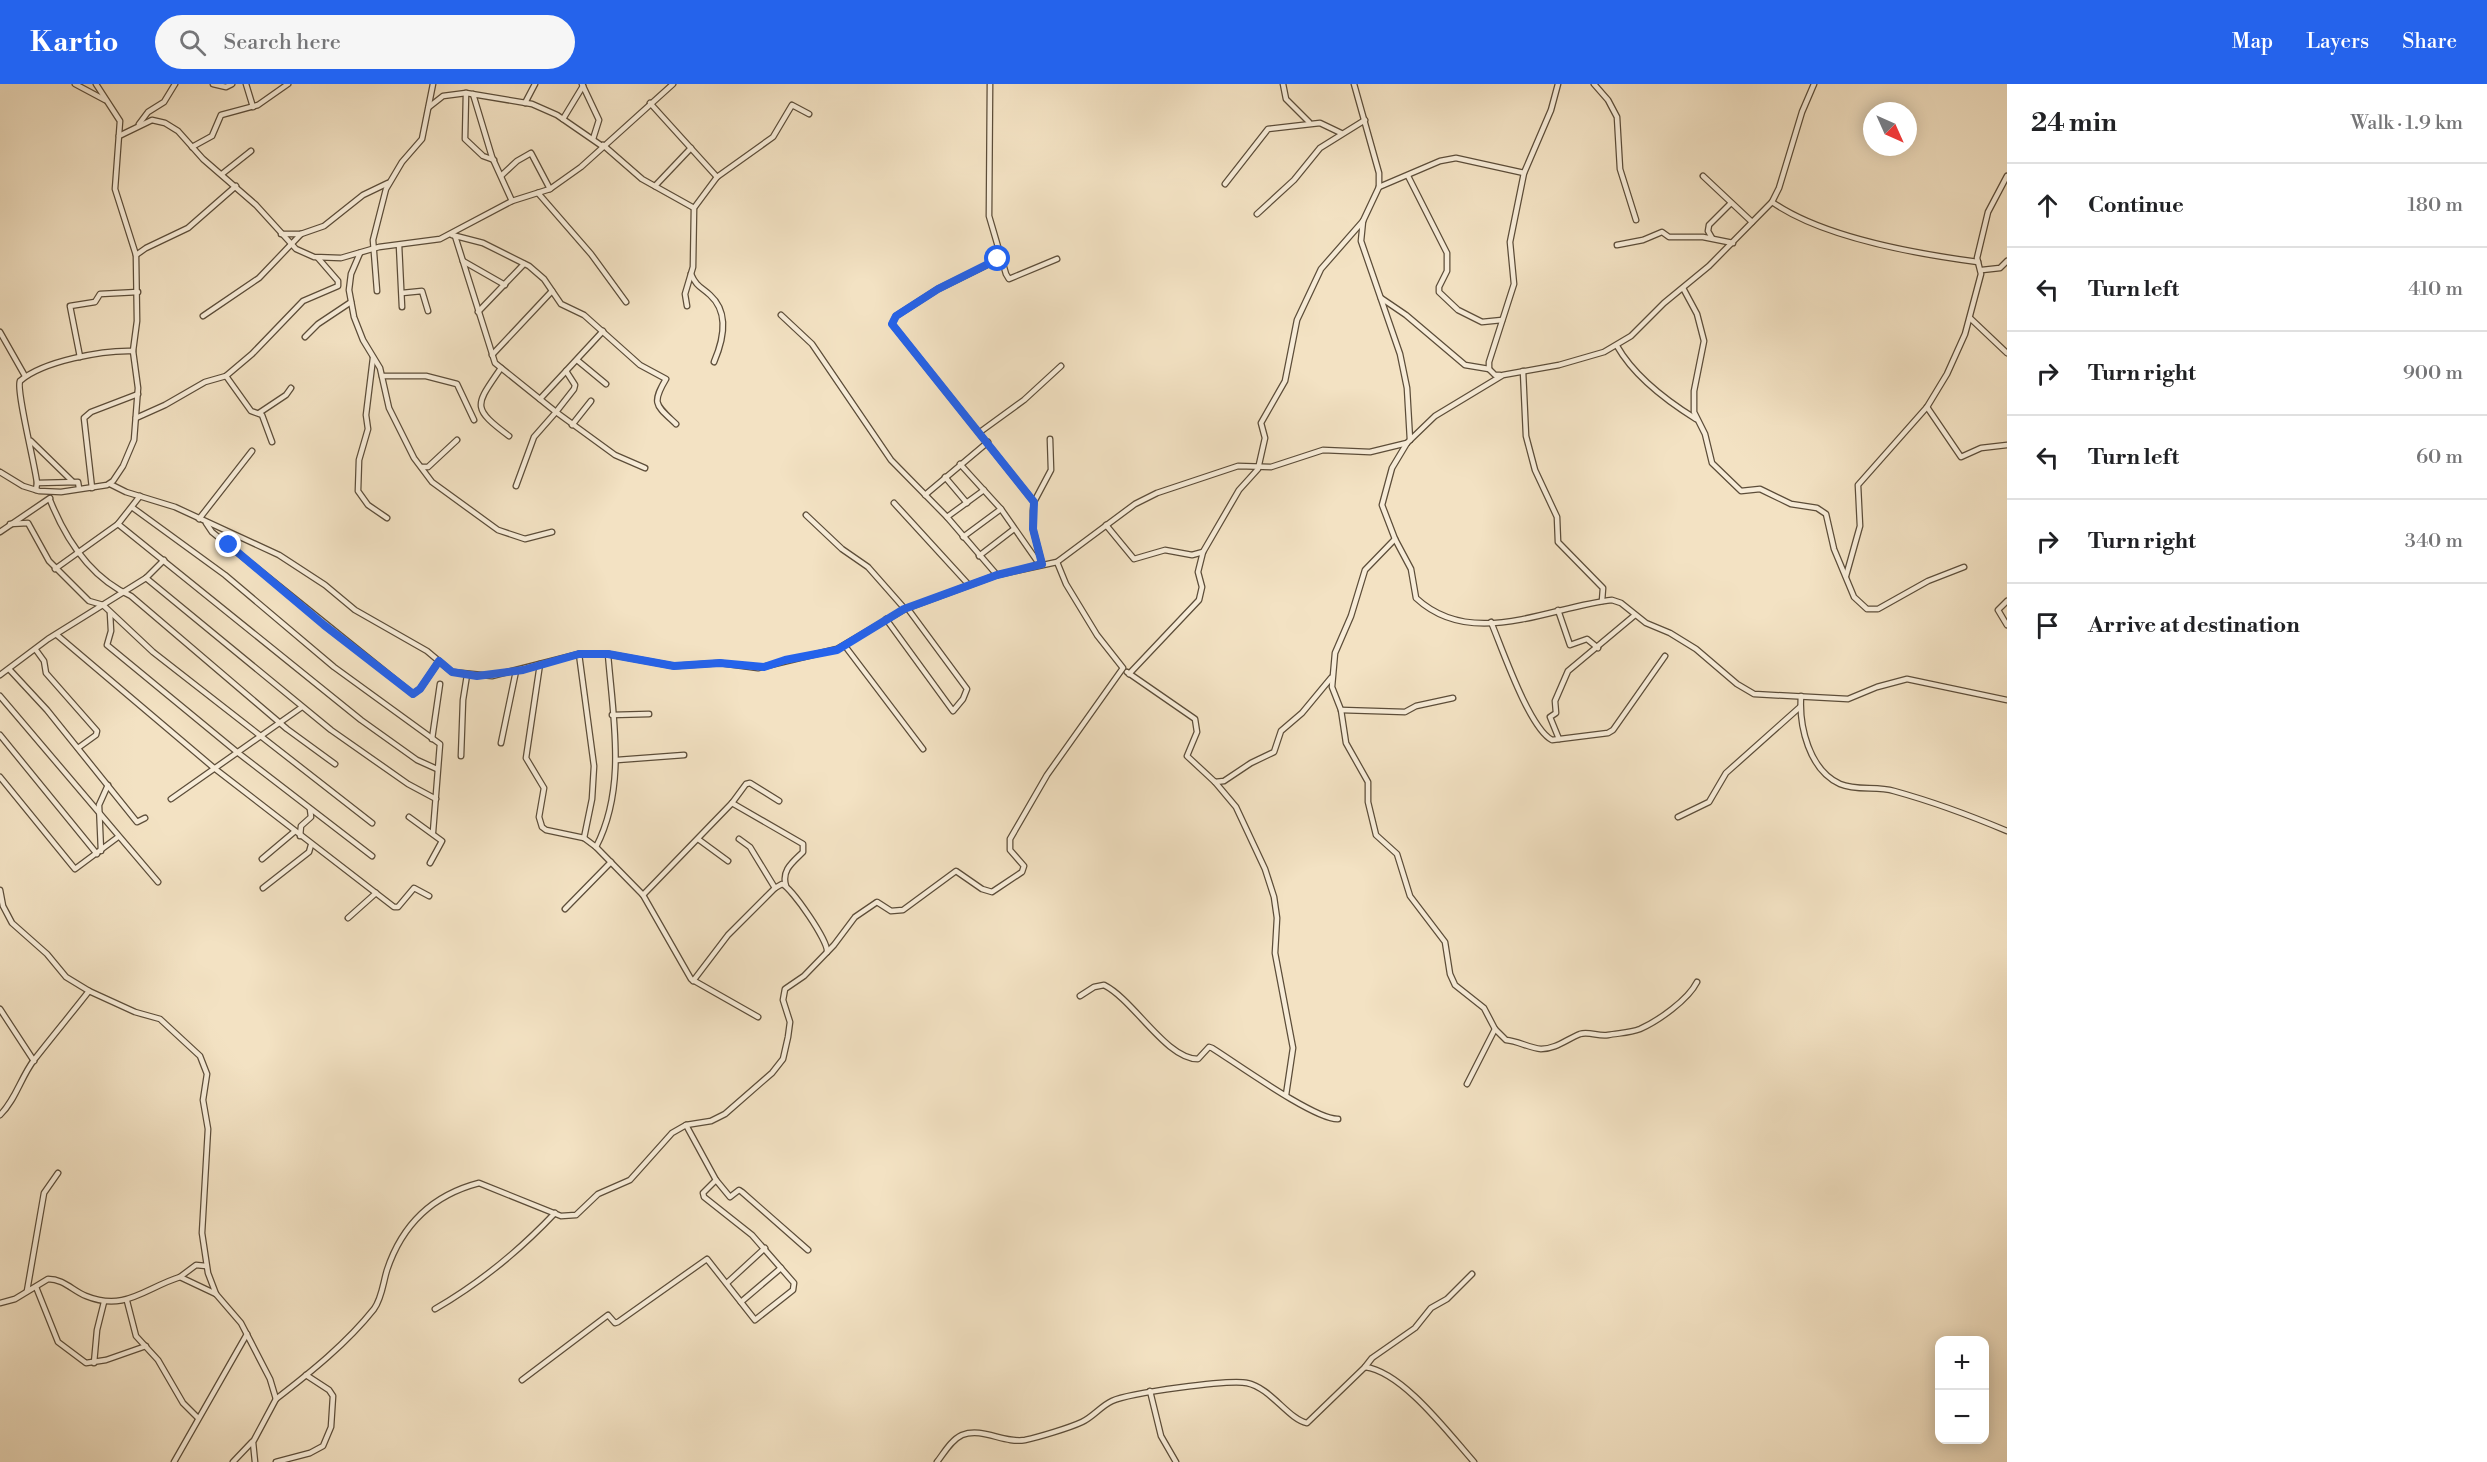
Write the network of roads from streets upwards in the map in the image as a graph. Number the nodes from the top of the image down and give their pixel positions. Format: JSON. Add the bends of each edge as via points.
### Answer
{"nodes":[{"id":1,"x":75,"y":84,"type":"edge"},
{"id":2,"x":96,"y":84,"type":"edge"},
{"id":3,"x":175,"y":84,"type":"edge"},
{"id":4,"x":213,"y":84,"type":"edge"},
{"id":5,"x":232,"y":84,"type":"edge"},
{"id":6,"x":246,"y":84,"type":"edge"},
{"id":7,"x":288,"y":84,"type":"edge"},
{"id":8,"x":433,"y":84,"type":"edge"},
{"id":9,"x":535,"y":84,"type":"edge"},
{"id":10,"x":672,"y":84,"type":"edge"},
{"id":11,"x":990,"y":84,"type":"edge"},
{"id":12,"x":1283,"y":84,"type":"edge"},
{"id":13,"x":1354,"y":84,"type":"edge"},
{"id":14,"x":1558,"y":84,"type":"edge"},
{"id":15,"x":1594,"y":84,"type":"edge"},
{"id":16,"x":1814,"y":84,"type":"edge"},
{"id":17,"x":582,"y":85,"type":"edge"},
{"id":18,"x":466,"y":93,"type":"junction"},
{"id":19,"x":473,"y":94,"type":"junction"},
{"id":20,"x":108,"y":101,"type":"junction"},
{"id":21,"x":525,"y":103,"type":"junction"},
{"id":22,"x":650,"y":103,"type":"junction"},
{"id":23,"x":429,"y":106,"type":"junction"},
{"id":24,"x":253,"y":107,"type":"junction"},
{"id":25,"x":809,"y":114,"type":"dead end"},
{"id":26,"x":562,"y":119,"type":"junction"},
{"id":27,"x":1365,"y":120,"type":"junction"},
{"id":28,"x":1309,"y":123,"type":"junction"},
{"id":29,"x":139,"y":124,"type":"junction"},
{"id":30,"x":1341,"y":133,"type":"junction"},
{"id":31,"x":119,"y":136,"type":"junction"},
{"id":32,"x":593,"y":139,"type":"junction"},
{"id":33,"x":603,"y":146,"type":"junction"},
{"id":34,"x":192,"y":147,"type":"junction"},
{"id":35,"x":691,"y":148,"type":"junction"},
{"id":36,"x":250,"y":151,"type":"dead end"},
{"id":37,"x":494,"y":160,"type":"junction"},
{"id":38,"x":1524,"y":172,"type":"junction"},
{"id":39,"x":222,"y":174,"type":"junction"},
{"id":40,"x":502,"y":175,"type":"junction"},
{"id":41,"x":1408,"y":176,"type":"junction"},
{"id":42,"x":1703,"y":176,"type":"dead end"},
{"id":43,"x":717,"y":177,"type":"junction"},
{"id":44,"x":2007,"y":177,"type":"edge"},
{"id":45,"x":388,"y":183,"type":"junction"},
{"id":46,"x":1225,"y":184,"type":"dead end"},
{"id":47,"x":236,"y":186,"type":"junction"},
{"id":48,"x":655,"y":186,"type":"junction"},
{"id":49,"x":1379,"y":187,"type":"junction"},
{"id":50,"x":550,"y":189,"type":"junction"},
{"id":51,"x":538,"y":193,"type":"junction"},
{"id":52,"x":512,"y":201,"type":"junction"},
{"id":53,"x":1772,"y":201,"type":"junction"},
{"id":54,"x":1731,"y":202,"type":"junction"},
{"id":55,"x":693,"y":208,"type":"junction"},
{"id":56,"x":1257,"y":214,"type":"dead end"},
{"id":57,"x":1636,"y":220,"type":"dead end"},
{"id":58,"x":1363,"y":221,"type":"junction"},
{"id":59,"x":1752,"y":222,"type":"junction"},
{"id":60,"x":281,"y":234,"type":"junction"},
{"id":61,"x":301,"y":234,"type":"junction"},
{"id":62,"x":453,"y":236,"type":"junction"},
{"id":63,"x":1713,"y":238,"type":"junction"},
{"id":64,"x":1732,"y":243,"type":"junction"},
{"id":65,"x":292,"y":244,"type":"junction"},
{"id":66,"x":399,"y":244,"type":"junction"},
{"id":67,"x":1617,"y":245,"type":"dead end"},
{"id":68,"x":374,"y":248,"type":"junction"},
{"id":69,"x":360,"y":253,"type":"junction"},
{"id":70,"x":136,"y":255,"type":"junction"},
{"id":71,"x":318,"y":258,"type":"junction"},
{"id":72,"x":1001,"y":258,"type":"junction"},
{"id":73,"x":1057,"y":259,"type":"dead end"},
{"id":74,"x":463,"y":261,"type":"junction"},
{"id":75,"x":2007,"y":261,"type":"edge"},
{"id":76,"x":1978,"y":262,"type":"junction"},
{"id":77,"x":524,"y":264,"type":"junction"},
{"id":78,"x":1982,"y":270,"type":"junction"},
{"id":79,"x":691,"y":274,"type":"junction"},
{"id":80,"x":505,"y":285,"type":"junction"},
{"id":81,"x":1683,"y":288,"type":"junction"},
{"id":82,"x":377,"y":291,"type":"dead end"},
{"id":83,"x":552,"y":291,"type":"junction"},
{"id":84,"x":138,"y":292,"type":"junction"},
{"id":85,"x":402,"y":293,"type":"junction"},
{"id":86,"x":1381,"y":298,"type":"junction"},
{"id":87,"x":351,"y":302,"type":"junction"},
{"id":88,"x":626,"y":302,"type":"dead end"},
{"id":89,"x":687,"y":306,"type":"dead end"},
{"id":90,"x":402,"y":307,"type":"dead end"},
{"id":91,"x":428,"y":311,"type":"dead end"},
{"id":92,"x":478,"y":312,"type":"junction"},
{"id":93,"x":781,"y":315,"type":"dead end"},
{"id":94,"x":203,"y":316,"type":"dead end"},
{"id":95,"x":1970,"y":318,"type":"junction"},
{"id":96,"x":1502,"y":320,"type":"junction"},
{"id":97,"x":603,"y":331,"type":"junction"},
{"id":98,"x":0,"y":332,"type":"edge"},
{"id":99,"x":305,"y":338,"type":"dead end"},
{"id":100,"x":1617,"y":346,"type":"junction"},
{"id":101,"x":133,"y":351,"type":"junction"},
{"id":102,"x":2007,"y":352,"type":"edge"},
{"id":103,"x":492,"y":355,"type":"junction"},
{"id":104,"x":80,"y":357,"type":"junction"},
{"id":105,"x":373,"y":358,"type":"junction"},
{"id":106,"x":578,"y":360,"type":"junction"},
{"id":107,"x":714,"y":362,"type":"dead end"},
{"id":108,"x":1061,"y":366,"type":"dead end"},
{"id":109,"x":501,"y":368,"type":"junction"},
{"id":110,"x":1489,"y":369,"type":"junction"},
{"id":111,"x":566,"y":371,"type":"junction"},
{"id":112,"x":1523,"y":371,"type":"junction"},
{"id":113,"x":1503,"y":375,"type":"junction"},
{"id":114,"x":26,"y":376,"type":"junction"},
{"id":115,"x":226,"y":376,"type":"junction"},
{"id":116,"x":382,"y":376,"type":"junction"},
{"id":117,"x":606,"y":384,"type":"dead end"},
{"id":118,"x":291,"y":388,"type":"dead end"},
{"id":119,"x":138,"y":394,"type":"junction"},
{"id":120,"x":540,"y":399,"type":"junction"},
{"id":121,"x":591,"y":401,"type":"dead end"},
{"id":122,"x":1927,"y":407,"type":"junction"},
{"id":123,"x":556,"y":412,"type":"junction"},
{"id":124,"x":259,"y":413,"type":"junction"},
{"id":125,"x":136,"y":418,"type":"junction"},
{"id":126,"x":474,"y":420,"type":"dead end"},
{"id":127,"x":1697,"y":420,"type":"junction"},
{"id":128,"x":676,"y":424,"type":"dead end"},
{"id":129,"x":572,"y":425,"type":"junction"},
{"id":130,"x":980,"y":432,"type":"junction"},
{"id":131,"x":509,"y":436,"type":"dead end"},
{"id":132,"x":1050,"y":439,"type":"dead end"},
{"id":133,"x":458,"y":440,"type":"dead end"},
{"id":134,"x":31,"y":441,"type":"junction"},
{"id":135,"x":1409,"y":441,"type":"junction"},
{"id":136,"x":272,"y":442,"type":"dead end"},
{"id":137,"x":988,"y":442,"type":"junction"},
{"id":138,"x":2007,"y":445,"type":"edge"},
{"id":139,"x":252,"y":451,"type":"dead end"},
{"id":140,"x":960,"y":464,"type":"junction"},
{"id":141,"x":1258,"y":465,"type":"junction"},
{"id":142,"x":422,"y":467,"type":"junction"},
{"id":143,"x":645,"y":468,"type":"dead end"},
{"id":144,"x":0,"y":472,"type":"edge"},
{"id":145,"x":945,"y":477,"type":"junction"},
{"id":146,"x":72,"y":481,"type":"junction"},
{"id":147,"x":37,"y":483,"type":"junction"},
{"id":148,"x":110,"y":484,"type":"junction"},
{"id":149,"x":516,"y":486,"type":"dead end"},
{"id":150,"x":79,"y":488,"type":"junction"},
{"id":151,"x":92,"y":488,"type":"junction"},
{"id":152,"x":36,"y":490,"type":"junction"},
{"id":153,"x":984,"y":490,"type":"junction"},
{"id":154,"x":52,"y":492,"type":"junction"},
{"id":155,"x":925,"y":495,"type":"junction"},
{"id":156,"x":140,"y":496,"type":"junction"},
{"id":157,"x":50,"y":500,"type":"junction"},
{"id":158,"x":1034,"y":502,"type":"junction"},
{"id":159,"x":894,"y":503,"type":"dead end"},
{"id":160,"x":967,"y":503,"type":"junction"},
{"id":161,"x":133,"y":508,"type":"junction"},
{"id":162,"x":1001,"y":509,"type":"junction"},
{"id":163,"x":806,"y":515,"type":"dead end"},
{"id":164,"x":947,"y":517,"type":"junction"},
{"id":165,"x":387,"y":518,"type":"dead end"},
{"id":166,"x":199,"y":519,"type":"junction"},
{"id":167,"x":206,"y":523,"type":"junction"},
{"id":168,"x":10,"y":524,"type":"junction"},
{"id":169,"x":118,"y":524,"type":"junction"},
{"id":170,"x":1106,"y":525,"type":"junction"},
{"id":171,"x":1014,"y":529,"type":"junction"},
{"id":172,"x":0,"y":532,"type":"edge"},
{"id":173,"x":552,"y":532,"type":"dead end"},
{"id":174,"x":963,"y":537,"type":"junction"},
{"id":175,"x":1395,"y":539,"type":"junction"},
{"id":176,"x":1203,"y":552,"type":"junction"},
{"id":177,"x":77,"y":553,"type":"junction"},
{"id":178,"x":979,"y":556,"type":"junction"},
{"id":179,"x":164,"y":560,"type":"junction"},
{"id":180,"x":1057,"y":562,"type":"junction"},
{"id":181,"x":1041,"y":565,"type":"junction"},
{"id":182,"x":1964,"y":567,"type":"dead end"},
{"id":183,"x":55,"y":569,"type":"junction"},
{"id":184,"x":997,"y":575,"type":"junction"},
{"id":185,"x":1846,"y":577,"type":"junction"},
{"id":186,"x":146,"y":578,"type":"junction"},
{"id":187,"x":969,"y":585,"type":"junction"},
{"id":188,"x":124,"y":592,"type":"junction"},
{"id":189,"x":1602,"y":601,"type":"junction"},
{"id":190,"x":2007,"y":601,"type":"edge"},
{"id":191,"x":103,"y":604,"type":"junction"},
{"id":192,"x":906,"y":609,"type":"junction"},
{"id":193,"x":1558,"y":610,"type":"junction"},
{"id":194,"x":110,"y":613,"type":"junction"},
{"id":195,"x":1635,"y":615,"type":"junction"},
{"id":196,"x":886,"y":619,"type":"junction"},
{"id":197,"x":1491,"y":622,"type":"junction"},
{"id":198,"x":2006,"y":623,"type":"edge"},
{"id":199,"x":57,"y":635,"type":"junction"},
{"id":200,"x":845,"y":646,"type":"junction"},
{"id":201,"x":1598,"y":648,"type":"junction"},
{"id":202,"x":36,"y":650,"type":"junction"},
{"id":203,"x":579,"y":654,"type":"junction"},
{"id":204,"x":608,"y":654,"type":"junction"},
{"id":205,"x":1665,"y":656,"type":"dead end"},
{"id":206,"x":439,"y":661,"type":"junction"},
{"id":207,"x":540,"y":664,"type":"junction"},
{"id":208,"x":1123,"y":668,"type":"junction"},
{"id":209,"x":9,"y":669,"type":"junction"},
{"id":210,"x":516,"y":671,"type":"junction"},
{"id":211,"x":1129,"y":674,"type":"junction"},
{"id":212,"x":0,"y":675,"type":"edge"},
{"id":213,"x":467,"y":675,"type":"junction"},
{"id":214,"x":1331,"y":678,"type":"junction"},
{"id":215,"x":440,"y":684,"type":"dead end"},
{"id":216,"x":0,"y":696,"type":"edge"},
{"id":217,"x":1801,"y":696,"type":"junction"},
{"id":218,"x":1453,"y":698,"type":"dead end"},
{"id":219,"x":2007,"y":700,"type":"edge"},
{"id":220,"x":302,"y":707,"type":"junction"},
{"id":221,"x":1800,"y":707,"type":"junction"},
{"id":222,"x":1341,"y":710,"type":"junction"},
{"id":223,"x":649,"y":714,"type":"dead end"},
{"id":224,"x":612,"y":715,"type":"junction"},
{"id":225,"x":281,"y":723,"type":"junction"},
{"id":226,"x":0,"y":735,"type":"edge"},
{"id":227,"x":259,"y":737,"type":"junction"},
{"id":228,"x":1559,"y":739,"type":"junction"},
{"id":229,"x":432,"y":740,"type":"junction"},
{"id":230,"x":501,"y":742,"type":"dead end"},
{"id":231,"x":78,"y":748,"type":"junction"},
{"id":232,"x":923,"y":748,"type":"dead end"},
{"id":233,"x":237,"y":752,"type":"junction"},
{"id":234,"x":684,"y":755,"type":"dead end"},
{"id":235,"x":461,"y":756,"type":"dead end"},
{"id":236,"x":617,"y":760,"type":"junction"},
{"id":237,"x":335,"y":764,"type":"dead end"},
{"id":238,"x":214,"y":768,"type":"junction"},
{"id":239,"x":438,"y":769,"type":"junction"},
{"id":240,"x":0,"y":777,"type":"edge"},
{"id":241,"x":1215,"y":782,"type":"junction"},
{"id":242,"x":108,"y":785,"type":"junction"},
{"id":243,"x":171,"y":799,"type":"dead end"},
{"id":244,"x":436,"y":799,"type":"junction"},
{"id":245,"x":779,"y":801,"type":"dead end"},
{"id":246,"x":732,"y":803,"type":"junction"},
{"id":247,"x":310,"y":809,"type":"junction"},
{"id":248,"x":99,"y":815,"type":"junction"},
{"id":249,"x":409,"y":817,"type":"dead end"},
{"id":250,"x":1678,"y":817,"type":"dead end"},
{"id":251,"x":145,"y":818,"type":"dead end"},
{"id":252,"x":372,"y":823,"type":"dead end"},
{"id":253,"x":2007,"y":831,"type":"edge"},
{"id":254,"x":294,"y":832,"type":"junction"},
{"id":255,"x":433,"y":832,"type":"junction"},
{"id":256,"x":99,"y":834,"type":"junction"},
{"id":257,"x":300,"y":836,"type":"junction"},
{"id":258,"x":118,"y":837,"type":"junction"},
{"id":259,"x":584,"y":838,"type":"junction"},
{"id":260,"x":698,"y":839,"type":"junction"},
{"id":261,"x":740,"y":839,"type":"dead end"},
{"id":262,"x":90,"y":845,"type":"junction"},
{"id":263,"x":311,"y":845,"type":"junction"},
{"id":264,"x":596,"y":847,"type":"junction"},
{"id":265,"x":99,"y":853,"type":"junction"},
{"id":266,"x":372,"y":856,"type":"dead end"},
{"id":267,"x":261,"y":859,"type":"dead end"},
{"id":268,"x":611,"y":861,"type":"junction"},
{"id":269,"x":728,"y":861,"type":"dead end"},
{"id":270,"x":430,"y":863,"type":"dead end"},
{"id":271,"x":158,"y":882,"type":"dead end"},
{"id":272,"x":786,"y":886,"type":"junction"},
{"id":273,"x":263,"y":888,"type":"dead end"},
{"id":274,"x":775,"y":888,"type":"junction"},
{"id":275,"x":0,"y":890,"type":"edge"},
{"id":276,"x":376,"y":893,"type":"junction"},
{"id":277,"x":642,"y":895,"type":"junction"},
{"id":278,"x":429,"y":896,"type":"dead end"},
{"id":279,"x":565,"y":909,"type":"dead end"},
{"id":280,"x":348,"y":918,"type":"dead end"},
{"id":281,"x":827,"y":952,"type":"junction"},
{"id":282,"x":693,"y":981,"type":"junction"},
{"id":283,"x":1697,"y":982,"type":"dead end"},
{"id":284,"x":89,"y":991,"type":"junction"},
{"id":285,"x":1080,"y":996,"type":"dead end"},
{"id":286,"x":0,"y":1009,"type":"edge"},
{"id":287,"x":758,"y":1017,"type":"dead end"},
{"id":288,"x":1495,"y":1029,"type":"junction"},
{"id":289,"x":34,"y":1061,"type":"junction"},
{"id":290,"x":1467,"y":1084,"type":"dead end"},
{"id":291,"x":1286,"y":1095,"type":"junction"},
{"id":292,"x":0,"y":1115,"type":"edge"},
{"id":293,"x":1338,"y":1119,"type":"dead end"},
{"id":294,"x":686,"y":1125,"type":"junction"},
{"id":295,"x":58,"y":1173,"type":"dead end"},
{"id":296,"x":716,"y":1180,"type":"junction"},
{"id":297,"x":555,"y":1213,"type":"junction"},
{"id":298,"x":765,"y":1248,"type":"junction"},
{"id":299,"x":807,"y":1250,"type":"dead end"},
{"id":300,"x":206,"y":1266,"type":"junction"},
{"id":301,"x":781,"y":1268,"type":"junction"},
{"id":302,"x":1472,"y":1274,"type":"dead end"},
{"id":303,"x":180,"y":1277,"type":"junction"},
{"id":304,"x":727,"y":1283,"type":"junction"},
{"id":305,"x":36,"y":1287,"type":"junction"},
{"id":306,"x":27,"y":1291,"type":"junction"},
{"id":307,"x":216,"y":1294,"type":"junction"},
{"id":308,"x":127,"y":1301,"type":"junction"},
{"id":309,"x":104,"y":1302,"type":"junction"},
{"id":310,"x":741,"y":1302,"type":"junction"},
{"id":311,"x":0,"y":1303,"type":"edge"},
{"id":312,"x":435,"y":1309,"type":"dead end"},
{"id":313,"x":247,"y":1334,"type":"junction"},
{"id":314,"x":146,"y":1346,"type":"junction"},
{"id":315,"x":94,"y":1363,"type":"junction"},
{"id":316,"x":1365,"y":1367,"type":"junction"},
{"id":317,"x":306,"y":1375,"type":"junction"},
{"id":318,"x":522,"y":1380,"type":"dead end"},
{"id":319,"x":1150,"y":1391,"type":"junction"},
{"id":320,"x":276,"y":1398,"type":"junction"},
{"id":321,"x":198,"y":1418,"type":"junction"},
{"id":322,"x":253,"y":1442,"type":"junction"},
{"id":323,"x":174,"y":1462,"type":"edge"},
{"id":324,"x":233,"y":1462,"type":"edge"},
{"id":325,"x":255,"y":1462,"type":"edge"},
{"id":326,"x":276,"y":1462,"type":"edge"},
{"id":327,"x":937,"y":1462,"type":"edge"},
{"id":328,"x":1176,"y":1462,"type":"edge"},
{"id":329,"x":1474,"y":1462,"type":"edge"}],
"edges":[{"from":1,"to":20,"type":"street"},
{"from":2,"to":20,"type":"street"},
{"from":3,"to":29,"type":"street","via":[[164,102],[148,112]]},
{"from":4,"to":5,"type":"street"},
{"from":6,"to":24,"type":"street"},
{"from":7,"to":24,"type":"street"},
{"from":8,"to":23,"type":"street"},
{"from":9,"to":21,"type":"street"},
{"from":10,"to":22,"type":"street"},
{"from":11,"to":72,"type":"street","via":[[989,216]]},
{"from":12,"to":28,"type":"street","via":[[1286,99]]},
{"from":13,"to":27,"type":"street"},
{"from":14,"to":38,"type":"street"},
{"from":15,"to":57,"type":"street","via":[[1617,117],[1620,169]]},
{"from":16,"to":53,"type":"street"},
{"from":17,"to":26,"type":"street"},
{"from":17,"to":32,"type":"street","via":[[599,120]]},
{"from":18,"to":19,"type":"street"},
{"from":18,"to":23,"type":"street","via":[[443,96]]},
{"from":18,"to":37,"type":"street","via":[[465,139],[483,156]]},
{"from":19,"to":21,"type":"street"},
{"from":19,"to":37,"type":"street"},
{"from":20,"to":31,"type":"street","via":[[120,122]]},
{"from":21,"to":26,"type":"street","via":[[544,107]]},
{"from":22,"to":33,"type":"street"},
{"from":22,"to":35,"type":"street"},
{"from":23,"to":45,"type":"street","via":[[422,139]]},
{"from":24,"to":34,"type":"street","via":[[221,115],[212,136]]},
{"from":25,"to":43,"type":"street","via":[[792,105],[773,137]]},
{"from":26,"to":32,"type":"street"},
{"from":27,"to":30,"type":"street"},
{"from":27,"to":49,"type":"street"},
{"from":28,"to":30,"type":"street","via":[[1329,125]]},
{"from":28,"to":46,"type":"street","via":[[1268,129]]},
{"from":29,"to":31,"type":"street"},
{"from":29,"to":34,"type":"street","via":[[159,120],[178,131]]},
{"from":30,"to":56,"type":"street","via":[[1320,147],[1294,180]]},
{"from":31,"to":70,"type":"street","via":[[115,189]]},
{"from":32,"to":33,"type":"street"},
{"from":33,"to":48,"type":"street"},
{"from":33,"to":50,"type":"street"},
{"from":34,"to":39,"type":"street"},
{"from":35,"to":43,"type":"street"},
{"from":35,"to":48,"type":"street"},
{"from":36,"to":39,"type":"street"},
{"from":37,"to":40,"type":"street"},
{"from":38,"to":41,"type":"street","via":[[1463,158],[1440,161]]},
{"from":38,"to":96,"type":"street","via":[[1510,242],[1514,284]]},
{"from":39,"to":47,"type":"street"},
{"from":40,"to":50,"type":"street","via":[[531,153]]},
{"from":40,"to":52,"type":"street"},
{"from":41,"to":49,"type":"street"},
{"from":41,"to":96,"type":"street","via":[[1447,253],[1447,271],[1439,291],[1458,310],[1482,322]]},
{"from":42,"to":54,"type":"street"},
{"from":43,"to":55,"type":"street"},
{"from":44,"to":76,"type":"street","via":[[1988,212]]},
{"from":45,"to":61,"type":"street","via":[[363,195],[324,226]]},
{"from":45,"to":68,"type":"street"},
{"from":47,"to":60,"type":"street"},
{"from":47,"to":70,"type":"street","via":[[188,228]]},
{"from":48,"to":55,"type":"street"},
{"from":49,"to":58,"type":"street"},
{"from":50,"to":51,"type":"street"},
{"from":51,"to":52,"type":"street"},
{"from":51,"to":88,"type":"street"},
{"from":52,"to":62,"type":"street"},
{"from":53,"to":59,"type":"street"},
{"from":53,"to":76,"type":"street","via":[[1801,218],[1882,245]]},
{"from":54,"to":59,"type":"street"},
{"from":54,"to":63,"type":"street","via":[[1709,225]]},
{"from":55,"to":79,"type":"street"},
{"from":58,"to":86,"type":"street","via":[[1363,251]]},
{"from":58,"to":141,"type":"street","via":[[1321,269],[1297,320],[1285,381],[1261,423],[1265,438]]},
{"from":59,"to":64,"type":"street"},
{"from":60,"to":61,"type":"street"},
{"from":60,"to":65,"type":"street"},
{"from":61,"to":65,"type":"street"},
{"from":62,"to":66,"type":"street"},
{"from":62,"to":74,"type":"street"},
{"from":62,"to":77,"type":"street","via":[[483,243]]},
{"from":63,"to":64,"type":"street"},
{"from":63,"to":67,"type":"street","via":[[1669,237],[1662,232]]},
{"from":64,"to":81,"type":"street"},
{"from":65,"to":71,"type":"street"},
{"from":65,"to":94,"type":"street","via":[[246,288]]},
{"from":66,"to":68,"type":"street"},
{"from":66,"to":85,"type":"street"},
{"from":68,"to":69,"type":"street"},
{"from":68,"to":82,"type":"street"},
{"from":69,"to":71,"type":"street"},
{"from":69,"to":87,"type":"street","via":[[351,274]]},
{"from":70,"to":84,"type":"street"},
{"from":71,"to":115,"type":"street","via":[[339,284],[298,305]]},
{"from":72,"to":73,"type":"street","via":[[1009,279]]},
{"from":72,"to":130,"type":"street","via":[[938,289],[896,316],[892,324]]},
{"from":74,"to":80,"type":"street"},
{"from":74,"to":92,"type":"street"},
{"from":75,"to":78,"type":"street","via":[[2000,268]]},
{"from":76,"to":78,"type":"street"},
{"from":77,"to":80,"type":"street"},
{"from":77,"to":83,"type":"street","via":[[542,276]]},
{"from":78,"to":95,"type":"street"},
{"from":79,"to":89,"type":"street","via":[[685,286]]},
{"from":79,"to":107,"type":"street","via":[[697,287],[712,298],[721,316],[724,330]]},
{"from":80,"to":92,"type":"street"},
{"from":81,"to":100,"type":"street"},
{"from":81,"to":127,"type":"street","via":[[1697,314],[1704,341],[1693,405]]},
{"from":83,"to":97,"type":"street","via":[[561,304],[584,315]]},
{"from":83,"to":103,"type":"street"},
{"from":84,"to":101,"type":"street"},
{"from":84,"to":104,"type":"street","via":[[100,294],[95,302],[70,306]]},
{"from":85,"to":90,"type":"street"},
{"from":85,"to":91,"type":"street","via":[[422,291]]},
{"from":86,"to":110,"type":"street","via":[[1465,365]]},
{"from":86,"to":135,"type":"street","via":[[1404,373]]},
{"from":87,"to":99,"type":"street","via":[[318,324]]},
{"from":87,"to":105,"type":"street","via":[[358,329]]},
{"from":92,"to":103,"type":"street"},
{"from":93,"to":155,"type":"street","via":[[812,344],[891,460]]},
{"from":95,"to":102,"type":"street"},
{"from":95,"to":122,"type":"street","via":[[1947,374]]},
{"from":96,"to":110,"type":"street"},
{"from":97,"to":106,"type":"street"},
{"from":97,"to":128,"type":"street","via":[[640,364],[666,379],[656,404]]},
{"from":98,"to":114,"type":"street"},
{"from":100,"to":112,"type":"street","via":[[1559,365]]},
{"from":100,"to":127,"type":"street","via":[[1641,376]]},
{"from":101,"to":104,"type":"street","via":[[95,352]]},
{"from":101,"to":119,"type":"street"},
{"from":103,"to":109,"type":"street"},
{"from":104,"to":114,"type":"street"},
{"from":105,"to":116,"type":"street"},
{"from":105,"to":165,"type":"street","via":[[358,491],[368,505]]},
{"from":106,"to":111,"type":"street"},
{"from":106,"to":117,"type":"street"},
{"from":108,"to":130,"type":"street"},
{"from":109,"to":120,"type":"street"},
{"from":109,"to":131,"type":"street","via":[[484,390],[481,406],[487,419]]},
{"from":110,"to":113,"type":"street","via":[[1495,375]]},
{"from":111,"to":120,"type":"street"},
{"from":111,"to":123,"type":"street","via":[[574,389]]},
{"from":112,"to":113,"type":"street"},
{"from":112,"to":189,"type":"street","via":[[1526,436],[1535,470],[1557,517],[1558,542],[1603,588]]},
{"from":113,"to":135,"type":"street","via":[[1444,410]]},
{"from":114,"to":134,"type":"street","via":[[18,387]]},
{"from":115,"to":124,"type":"street","via":[[251,411]]},
{"from":115,"to":125,"type":"street","via":[[205,382]]},
{"from":116,"to":126,"type":"street","via":[[426,376],[457,384]]},
{"from":116,"to":142,"type":"street","via":[[393,417]]},
{"from":118,"to":124,"type":"street"},
{"from":119,"to":125,"type":"street"},
{"from":119,"to":151,"type":"street","via":[[84,418]]},
{"from":120,"to":123,"type":"street"},
{"from":121,"to":129,"type":"street"},
{"from":122,"to":138,"type":"street","via":[[1961,457],[1981,448]]},
{"from":122,"to":185,"type":"street","via":[[1858,485],[1860,526]]},
{"from":123,"to":129,"type":"street"},
{"from":123,"to":149,"type":"street","via":[[534,437]]},
{"from":124,"to":136,"type":"street"},
{"from":125,"to":148,"type":"street","via":[[133,444]]},
{"from":127,"to":185,"type":"street","via":[[1712,463],[1735,487],[1745,492],[1761,489],[1791,504],[1817,508],[1826,514]]},
{"from":129,"to":143,"type":"street","via":[[615,455]]},
{"from":130,"to":137,"type":"street"},
{"from":132,"to":158,"type":"street","via":[[1051,470]]},
{"from":133,"to":142,"type":"street","via":[[428,467]]},
{"from":134,"to":146,"type":"street"},
{"from":134,"to":147,"type":"street"},
{"from":135,"to":141,"type":"street","via":[[1370,452],[1323,450],[1271,466]]},
{"from":135,"to":175,"type":"street","via":[[1392,468],[1383,494],[1384,515]]},
{"from":137,"to":140,"type":"street"},
{"from":137,"to":158,"type":"street"},
{"from":139,"to":166,"type":"street"},
{"from":140,"to":145,"type":"street"},
{"from":140,"to":153,"type":"street"},
{"from":141,"to":170,"type":"street","via":[[1238,466],[1157,493]]},
{"from":141,"to":176,"type":"street"},
{"from":142,"to":173,"type":"street","via":[[432,482],[498,530],[525,539]]},
{"from":144,"to":152,"type":"street"},
{"from":145,"to":155,"type":"street"},
{"from":145,"to":160,"type":"street"},
{"from":146,"to":147,"type":"street"},
{"from":146,"to":150,"type":"street","via":[[78,482]]},
{"from":147,"to":152,"type":"street"},
{"from":148,"to":151,"type":"street"},
{"from":148,"to":156,"type":"street"},
{"from":150,"to":151,"type":"street"},
{"from":150,"to":154,"type":"street"},
{"from":152,"to":154,"type":"street"},
{"from":153,"to":160,"type":"street"},
{"from":153,"to":162,"type":"street"},
{"from":154,"to":157,"type":"street"},
{"from":155,"to":164,"type":"street"},
{"from":156,"to":161,"type":"street"},
{"from":156,"to":166,"type":"street"},
{"from":157,"to":168,"type":"street"},
{"from":157,"to":177,"type":"street"},
{"from":158,"to":181,"type":"street","via":[[1033,529]]},
{"from":159,"to":187,"type":"street"},
{"from":160,"to":164,"type":"street"},
{"from":161,"to":169,"type":"street"},
{"from":161,"to":229,"type":"street","via":[[225,575],[334,667]]},
{"from":162,"to":171,"type":"street"},
{"from":162,"to":174,"type":"street"},
{"from":163,"to":192,"type":"street","via":[[868,567]]},
{"from":164,"to":174,"type":"street"},
{"from":166,"to":167,"type":"street"},
{"from":167,"to":206,"type":"street","via":[[240,535],[291,562],[355,610]]},
{"from":167,"to":206,"type":"street","via":[[212,532],[413,694]]},
{"from":168,"to":172,"type":"street"},
{"from":168,"to":183,"type":"street","via":[[28,523]]},
{"from":169,"to":177,"type":"street"},
{"from":169,"to":179,"type":"street"},
{"from":170,"to":176,"type":"street","via":[[1134,559],[1165,550],[1192,555]]},
{"from":170,"to":180,"type":"street"},
{"from":171,"to":178,"type":"street"},
{"from":171,"to":181,"type":"street"},
{"from":174,"to":178,"type":"street"},
{"from":175,"to":197,"type":"street","via":[[1411,569],[1413,590],[1423,604],[1436,615]]},
{"from":175,"to":214,"type":"street","via":[[1365,570],[1335,653]]},
{"from":176,"to":211,"type":"street","via":[[1198,572],[1202,587],[1199,600]]},
{"from":177,"to":183,"type":"street"},
{"from":177,"to":188,"type":"street"},
{"from":178,"to":184,"type":"street"},
{"from":179,"to":186,"type":"street"},
{"from":179,"to":239,"type":"street","via":[[361,720],[417,760]]},
{"from":180,"to":181,"type":"street"},
{"from":180,"to":208,"type":"street","via":[[1097,635]]},
{"from":181,"to":184,"type":"street"},
{"from":182,"to":185,"type":"street","via":[[1928,580],[1878,609],[1859,604]]},
{"from":183,"to":191,"type":"street","via":[[89,601]]},
{"from":184,"to":187,"type":"street"},
{"from":186,"to":188,"type":"street"},
{"from":186,"to":220,"type":"street"},
{"from":187,"to":192,"type":"street"},
{"from":188,"to":191,"type":"street"},
{"from":188,"to":225,"type":"street"},
{"from":189,"to":193,"type":"street"},
{"from":189,"to":195,"type":"street","via":[[1617,600]]},
{"from":190,"to":198,"type":"street","via":[[1998,610]]},
{"from":191,"to":194,"type":"street"},
{"from":191,"to":199,"type":"street"},
{"from":192,"to":196,"type":"street"},
{"from":192,"to":196,"type":"street","via":[[967,689],[953,711]]},
{"from":193,"to":197,"type":"street","via":[[1525,621]]},
{"from":193,"to":201,"type":"street","via":[[1570,645],[1587,639]]},
{"from":194,"to":227,"type":"street"},
{"from":194,"to":233,"type":"street","via":[[107,645]]},
{"from":195,"to":201,"type":"street"},
{"from":195,"to":217,"type":"street","via":[[1696,650],[1748,692]]},
{"from":196,"to":200,"type":"street"},
{"from":197,"to":228,"type":"street","via":[[1537,727],[1547,737]]},
{"from":199,"to":202,"type":"street"},
{"from":199,"to":238,"type":"street"},
{"from":200,"to":204,"type":"street","via":[[758,668],[727,664],[674,666]]},
{"from":200,"to":232,"type":"street"},
{"from":201,"to":228,"type":"street","via":[[1568,671],[1556,696],[1556,712],[1550,717]]},
{"from":202,"to":209,"type":"street"},
{"from":202,"to":231,"type":"street","via":[[46,672],[97,731]]},
{"from":203,"to":204,"type":"street"},
{"from":203,"to":207,"type":"street"},
{"from":203,"to":259,"type":"street","via":[[594,766]]},
{"from":204,"to":224,"type":"street"},
{"from":205,"to":228,"type":"street","via":[[1613,730]]},
{"from":206,"to":213,"type":"street","via":[[452,672]]},
{"from":207,"to":210,"type":"street"},
{"from":207,"to":259,"type":"street","via":[[526,754],[544,788],[540,822],[546,830]]},
{"from":208,"to":211,"type":"street"},
{"from":208,"to":281,"type":"street","via":[[1047,775],[1010,839],[1010,850],[1024,866],[1022,872],[992,892],[956,872],[903,910],[891,911],[881,903],[873,903],[851,920]]},
{"from":209,"to":212,"type":"street"},
{"from":209,"to":231,"type":"street"},
{"from":210,"to":213,"type":"street","via":[[492,676]]},
{"from":210,"to":230,"type":"street"},
{"from":211,"to":241,"type":"street","via":[[1195,719],[1197,732],[1187,756]]},
{"from":213,"to":235,"type":"street"},
{"from":214,"to":222,"type":"street"},
{"from":214,"to":241,"type":"street","via":[[1281,731],[1274,752],[1224,781]]},
{"from":215,"to":229,"type":"street"},
{"from":216,"to":248,"type":"street"},
{"from":217,"to":219,"type":"street","via":[[1848,699],[1907,679]]},
{"from":217,"to":221,"type":"street"},
{"from":218,"to":222,"type":"street","via":[[1405,712]]},
{"from":220,"to":225,"type":"street"},
{"from":220,"to":244,"type":"street","via":[[379,765]]},
{"from":221,"to":250,"type":"street","via":[[1726,773],[1709,802]]},
{"from":221,"to":253,"type":"street","via":[[1812,755],[1841,784],[1893,791],[1980,818]]},
{"from":222,"to":288,"type":"street","via":[[1346,743],[1368,782],[1376,835],[1397,854],[1416,906],[1445,942],[1455,985],[1484,1008]]},
{"from":223,"to":224,"type":"street"},
{"from":224,"to":236,"type":"street"},
{"from":225,"to":227,"type":"street"},
{"from":225,"to":237,"type":"street"},
{"from":226,"to":262,"type":"street"},
{"from":227,"to":233,"type":"street"},
{"from":227,"to":252,"type":"street"},
{"from":229,"to":239,"type":"street","via":[[441,746]]},
{"from":231,"to":242,"type":"street"},
{"from":233,"to":238,"type":"street"},
{"from":233,"to":247,"type":"street"},
{"from":234,"to":236,"type":"street"},
{"from":236,"to":264,"type":"street","via":[[606,821]]},
{"from":238,"to":243,"type":"street"},
{"from":238,"to":254,"type":"street"},
{"from":239,"to":244,"type":"street"},
{"from":240,"to":265,"type":"street","via":[[75,868]]},
{"from":241,"to":291,"type":"street","via":[[1236,807],[1274,897],[1275,953],[1293,1048]]},
{"from":242,"to":248,"type":"street","via":[[100,801]]},
{"from":242,"to":251,"type":"street","via":[[137,822]]},
{"from":244,"to":255,"type":"street"},
{"from":245,"to":246,"type":"street","via":[[748,783]]},
{"from":246,"to":260,"type":"street"},
{"from":246,"to":272,"type":"street","via":[[803,844],[803,852],[787,869]]},
{"from":247,"to":257,"type":"street","via":[[311,817],[301,826]]},
{"from":247,"to":266,"type":"street"},
{"from":248,"to":256,"type":"street"},
{"from":248,"to":258,"type":"street"},
{"from":249,"to":255,"type":"street"},
{"from":254,"to":257,"type":"street"},
{"from":254,"to":267,"type":"street"},
{"from":255,"to":270,"type":"street","via":[[442,843]]},
{"from":256,"to":262,"type":"street"},
{"from":256,"to":265,"type":"street"},
{"from":257,"to":263,"type":"street"},
{"from":258,"to":265,"type":"street"},
{"from":258,"to":271,"type":"street"},
{"from":259,"to":264,"type":"street"},
{"from":260,"to":269,"type":"street"},
{"from":260,"to":277,"type":"street"},
{"from":261,"to":274,"type":"street"},
{"from":262,"to":265,"type":"street"},
{"from":263,"to":273,"type":"street","via":[[303,858]]},
{"from":263,"to":276,"type":"street"},
{"from":264,"to":268,"type":"street"},
{"from":268,"to":277,"type":"street"},
{"from":268,"to":279,"type":"street"},
{"from":272,"to":274,"type":"street"},
{"from":272,"to":281,"type":"street","via":[[826,941]]},
{"from":274,"to":282,"type":"street","via":[[728,935]]},
{"from":275,"to":284,"type":"street","via":[[12,923],[66,977]]},
{"from":276,"to":278,"type":"street","via":[[396,908],[414,888]]},
{"from":276,"to":280,"type":"street"},
{"from":277,"to":282,"type":"street"},
{"from":281,"to":294,"type":"street","via":[[783,994],[790,1022],[786,1053],[779,1065],[725,1114]]},
{"from":282,"to":287,"type":"street"},
{"from":283,"to":288,"type":"street","via":[[1659,1017],[1628,1032],[1599,1036],[1586,1033],[1540,1049],[1506,1040]]},
{"from":284,"to":289,"type":"street"},
{"from":284,"to":300,"type":"street","via":[[160,1019],[192,1046],[204,1065],[207,1083],[203,1107],[208,1129],[202,1233]]},
{"from":285,"to":291,"type":"street","via":[[1104,985],[1182,1056],[1198,1059],[1212,1048]]},
{"from":286,"to":289,"type":"street"},
{"from":288,"to":290,"type":"street"},
{"from":289,"to":292,"type":"street"},
{"from":291,"to":293,"type":"street","via":[[1326,1118]]},
{"from":294,"to":296,"type":"street"},
{"from":294,"to":297,"type":"street","via":[[660,1143],[630,1179],[598,1194],[576,1215]]},
{"from":295,"to":306,"type":"street","via":[[44,1193]]},
{"from":296,"to":298,"type":"street","via":[[703,1193],[704,1197]]},
{"from":296,"to":299,"type":"street","via":[[730,1197],[740,1190]]},
{"from":297,"to":312,"type":"street","via":[[516,1253]]},
{"from":297,"to":317,"type":"street","via":[[479,1183],[447,1195],[408,1226],[388,1267],[375,1307]]},
{"from":298,"to":301,"type":"street"},
{"from":298,"to":304,"type":"street"},
{"from":300,"to":303,"type":"street","via":[[196,1265]]},
{"from":300,"to":307,"type":"street"},
{"from":301,"to":310,"type":"street"},
{"from":301,"to":310,"type":"street","via":[[795,1287],[757,1320]]},
{"from":302,"to":316,"type":"street","via":[[1447,1299],[1431,1308],[1415,1328]]},
{"from":303,"to":307,"type":"street"},
{"from":303,"to":308,"type":"street"},
{"from":304,"to":310,"type":"street"},
{"from":304,"to":318,"type":"street","via":[[705,1259],[616,1323],[608,1315]]},
{"from":305,"to":306,"type":"street"},
{"from":305,"to":309,"type":"street","via":[[53,1279]]},
{"from":305,"to":315,"type":"street","via":[[58,1342],[79,1359]]},
{"from":306,"to":311,"type":"street"},
{"from":307,"to":313,"type":"street"},
{"from":308,"to":309,"type":"street"},
{"from":308,"to":314,"type":"street","via":[[132,1328]]},
{"from":309,"to":315,"type":"street"},
{"from":313,"to":320,"type":"street"},
{"from":313,"to":321,"type":"street"},
{"from":314,"to":315,"type":"street"},
{"from":314,"to":321,"type":"street","via":[[183,1403]]},
{"from":316,"to":319,"type":"street","via":[[1307,1423],[1275,1398],[1247,1383]]},
{"from":316,"to":329,"type":"street","via":[[1405,1388]]},
{"from":317,"to":320,"type":"street"},
{"from":317,"to":326,"type":"street","via":[[333,1396],[328,1438],[317,1451]]},
{"from":319,"to":327,"type":"street","via":[[1112,1401],[1080,1423],[1024,1440],[978,1433],[962,1435]]},
{"from":319,"to":328,"type":"street","via":[[1161,1436]]},
{"from":320,"to":322,"type":"street"},
{"from":321,"to":323,"type":"street"},
{"from":322,"to":324,"type":"street"},
{"from":322,"to":325,"type":"street"}]}
